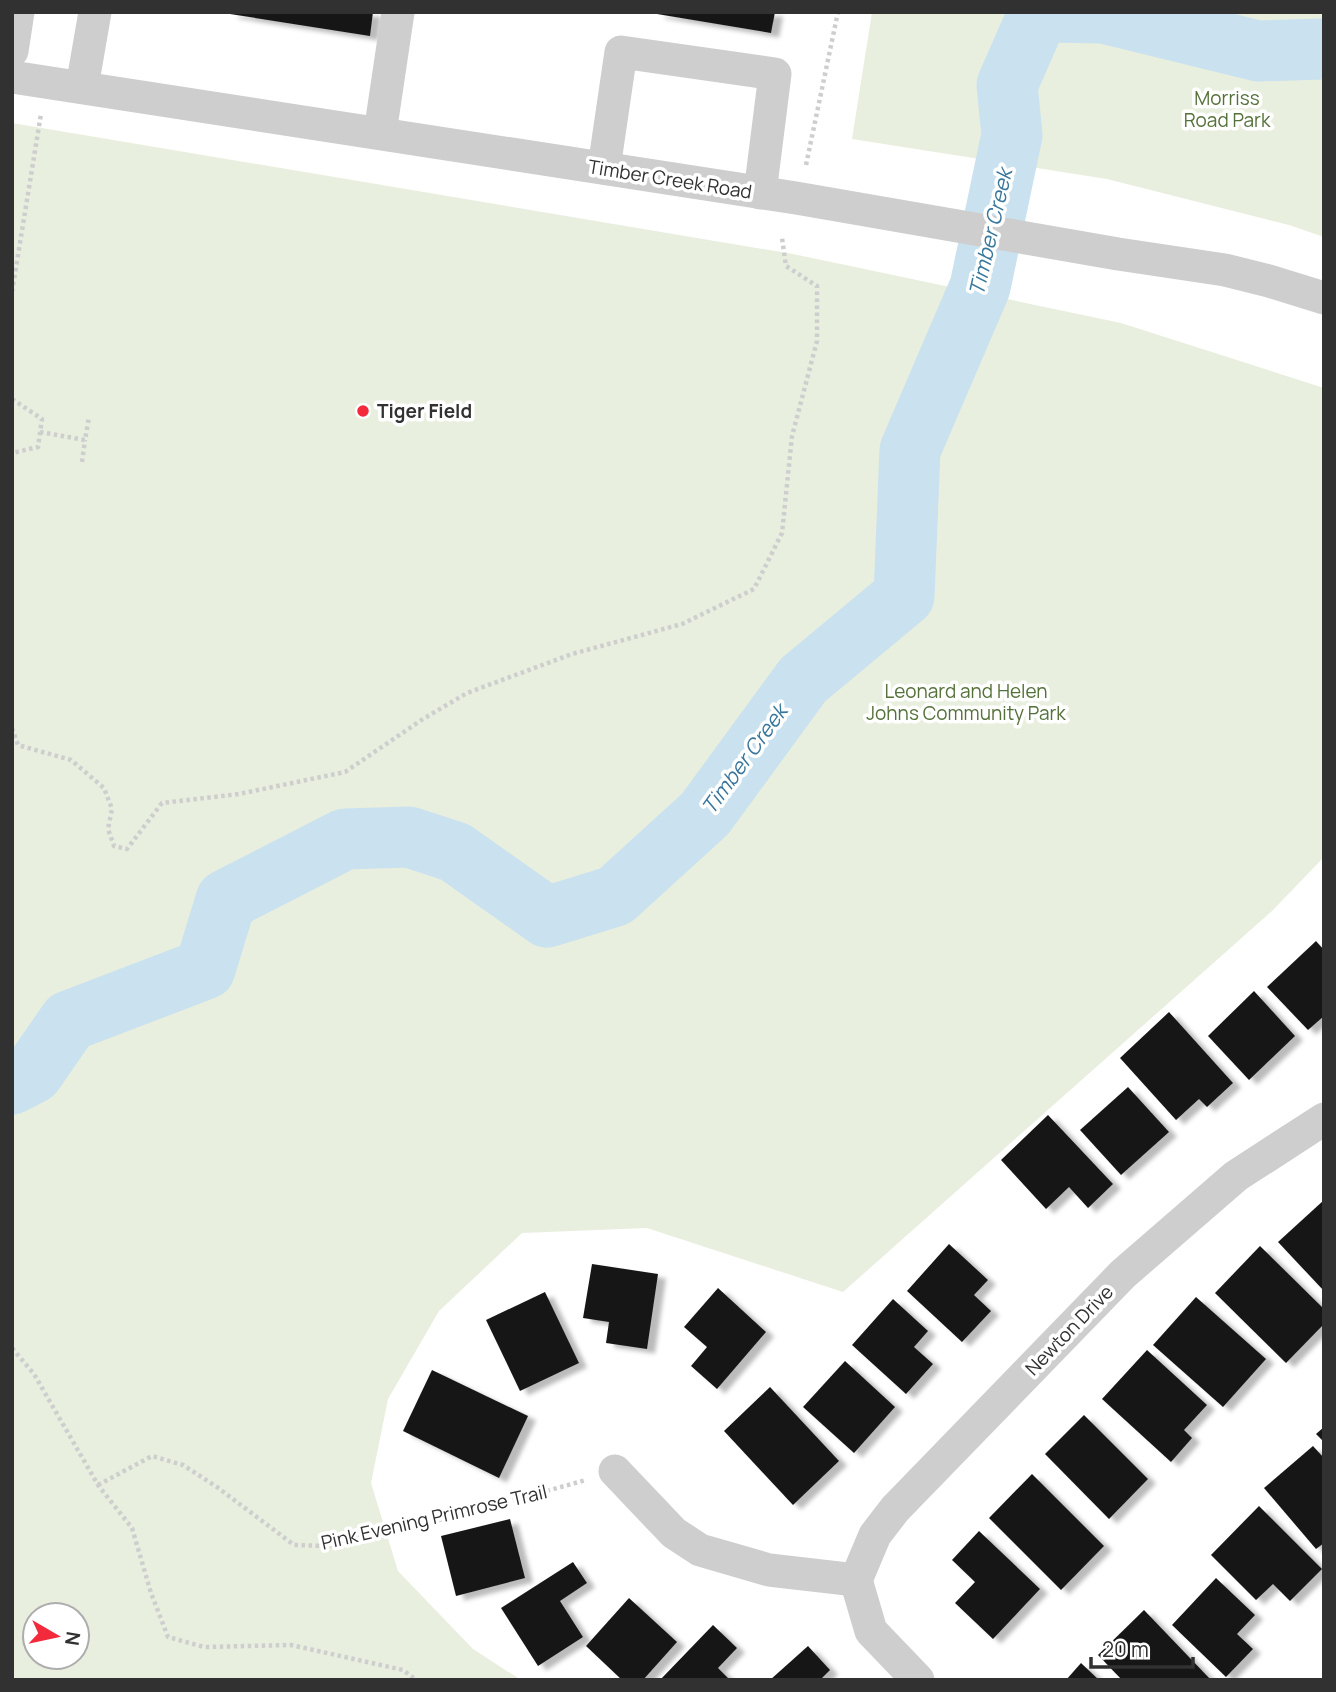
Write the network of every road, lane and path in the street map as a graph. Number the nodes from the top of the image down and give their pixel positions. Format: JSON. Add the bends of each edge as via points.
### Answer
{"nodes":[{"id":1,"x":18,"y":12,"type":"edge"},
{"id":2,"x":95,"y":12,"type":"edge"},
{"id":3,"x":398,"y":12,"type":"edge"},
{"id":4,"x":838,"y":12,"type":"edge"},
{"id":5,"x":12,"y":51,"type":"edge"},
{"id":6,"x":12,"y":77,"type":"edge"},
{"id":7,"x":82,"y":87,"type":"junction"},
{"id":8,"x":41,"y":113,"type":"dead end"},
{"id":9,"x":380,"y":133,"type":"junction"},
{"id":10,"x":806,"y":165,"type":"dead end"},
{"id":11,"x":604,"y":168,"type":"junction"},
{"id":12,"x":760,"y":193,"type":"junction"},
{"id":13,"x":782,"y":238,"type":"dead end"},
{"id":14,"x":12,"y":292,"type":"edge"},
{"id":15,"x":1324,"y":298,"type":"edge"},
{"id":16,"x":12,"y":399,"type":"edge"},
{"id":17,"x":89,"y":417,"type":"dead end"},
{"id":18,"x":40,"y":432,"type":"junction"},
{"id":19,"x":85,"y":440,"type":"junction"},
{"id":20,"x":12,"y":453,"type":"edge"},
{"id":21,"x":82,"y":462,"type":"dead end"},
{"id":22,"x":12,"y":728,"type":"edge"},
{"id":23,"x":1324,"y":1119,"type":"edge"},
{"id":24,"x":12,"y":1349,"type":"edge"},
{"id":25,"x":615,"y":1471,"type":"joint"},
{"id":26,"x":98,"y":1485,"type":"junction"},
{"id":27,"x":856,"y":1580,"type":"junction"},
{"id":28,"x":416,"y":1680,"type":"edge"},
{"id":29,"x":918,"y":1680,"type":"edge"}],
"edges":[{"from":1,"to":5,"type":"street"},
{"from":2,"to":7,"type":"street"},
{"from":3,"to":9,"type":"street"},
{"from":4,"to":10,"type":"path"},
{"from":6,"to":7,"type":"street","name":"Timber Creek Road"},
{"from":7,"to":9,"type":"street","name":"Timber Creek Road"},
{"from":8,"to":14,"type":"path"},
{"from":9,"to":11,"type":"street","name":"Timber Creek Road"},
{"from":11,"to":12,"type":"street","name":"Timber Creek Road"},
{"from":11,"to":12,"type":"street","via":[[621,52],[775,74]]},
{"from":12,"to":15,"type":"street","name":"Timber Creek Road","via":[[1225,270]]},
{"from":13,"to":22,"type":"path","via":[[786,267],[817,286],[817,341],[792,436],[782,533],[754,589],[682,624],[572,654],[467,693],[345,772],[239,794],[162,803],[127,849],[114,846],[108,829],[112,809],[104,788],[71,760],[18,745]]},
{"from":16,"to":18,"type":"path","via":[[42,419]]},
{"from":17,"to":19,"type":"path"},
{"from":18,"to":19,"type":"path"},
{"from":18,"to":20,"type":"path","via":[[38,447]]},
{"from":19,"to":21,"type":"path"},
{"from":23,"to":27,"type":"street","name":"Newton Drive","via":[[1236,1176],[1123,1274],[895,1509],[875,1535]]},
{"from":24,"to":26,"type":"path","via":[[34,1374]]},
{"from":25,"to":26,"type":"path","name":"Pink Evening Primrose Trail","via":[[464,1514],[327,1546],[294,1545],[183,1465],[152,1456]]},
{"from":25,"to":27,"type":"street","via":[[674,1533],[700,1550],[769,1570]]},
{"from":26,"to":28,"type":"path","via":[[132,1528],[168,1637],[204,1647],[291,1644],[403,1670]]},
{"from":27,"to":29,"type":"street","via":[[871,1631]]}]}
